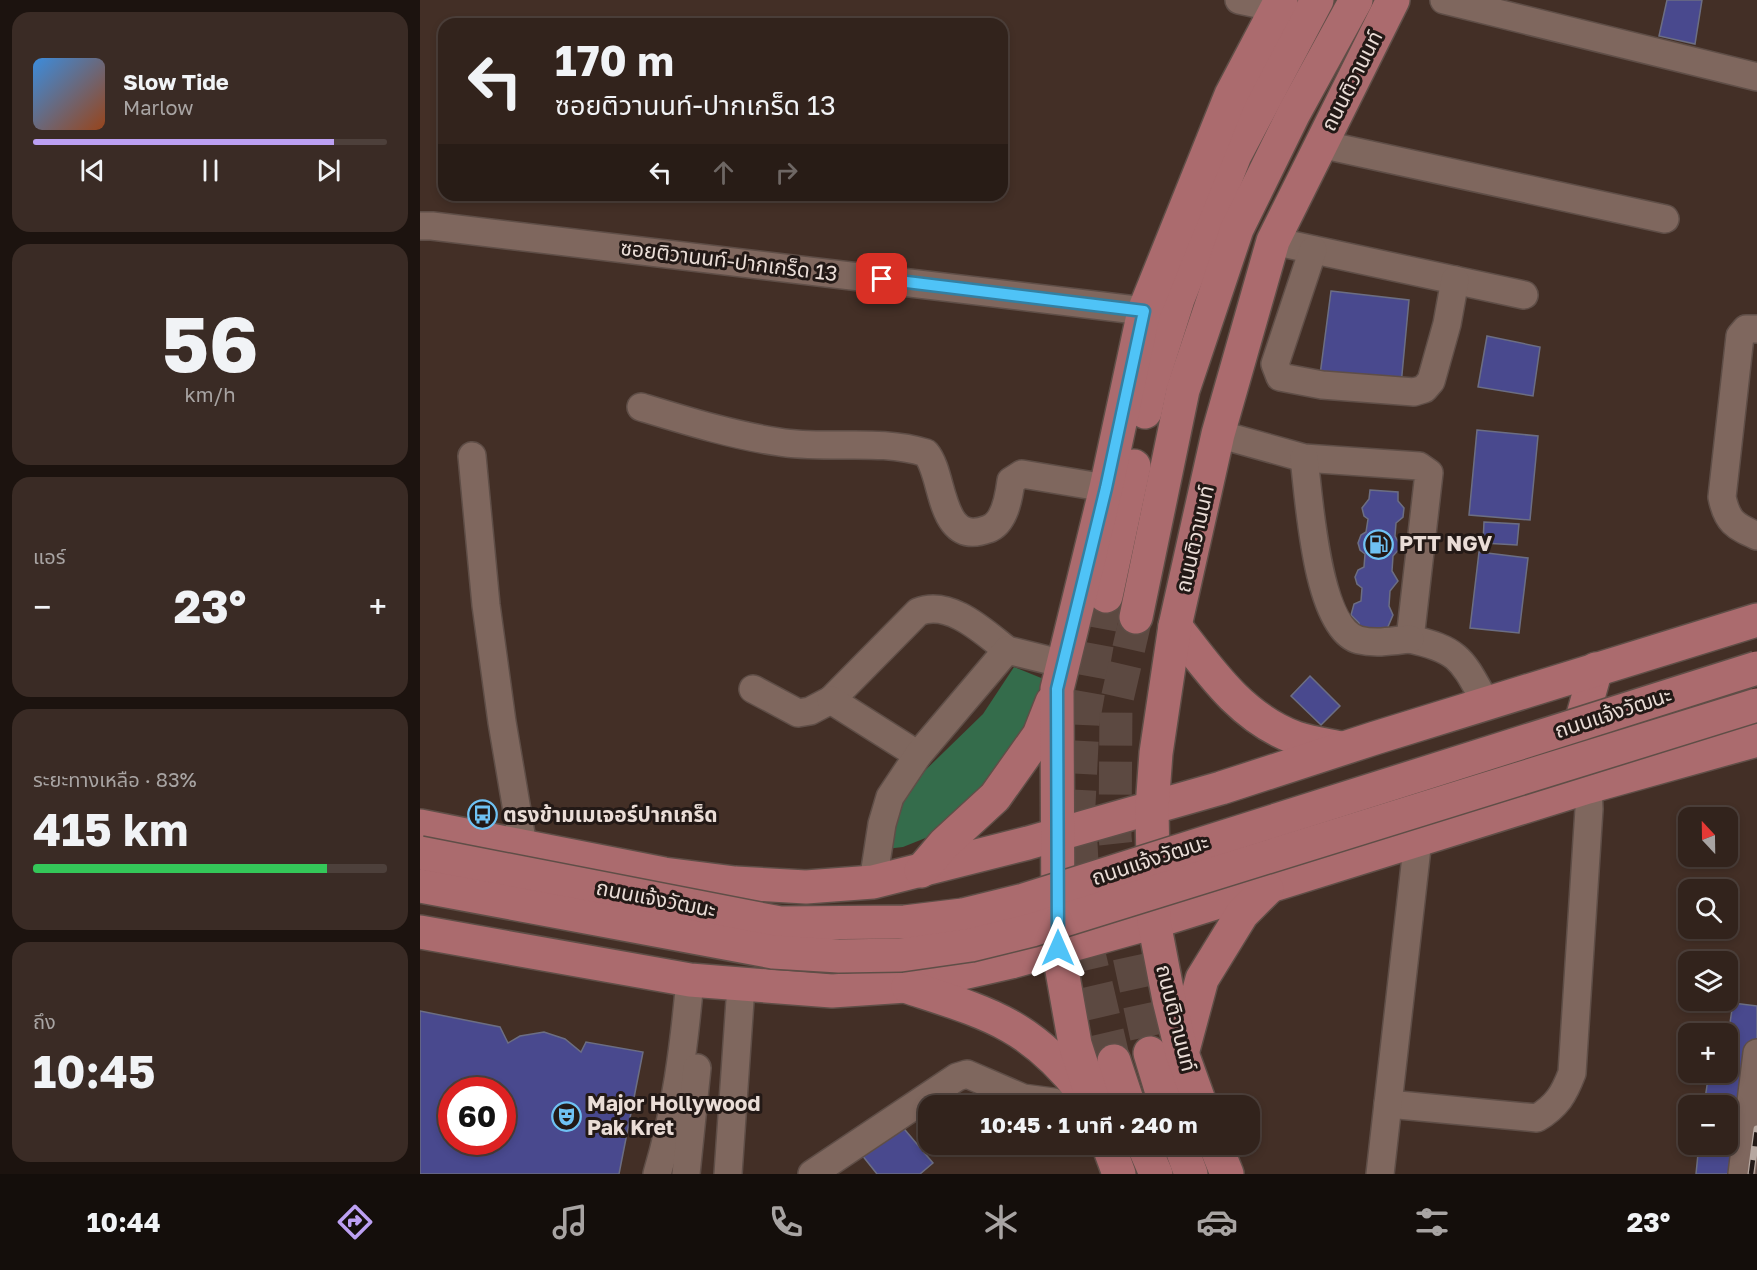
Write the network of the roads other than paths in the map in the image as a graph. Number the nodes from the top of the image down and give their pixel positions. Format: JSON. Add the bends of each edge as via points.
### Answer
{"nodes":[{"id":1,"x":1239,"y":0,"type":"edge"},
{"id":2,"x":1317,"y":0,"type":"edge"},
{"id":3,"x":1356,"y":0,"type":"edge"},
{"id":4,"x":1393,"y":0,"type":"edge"},
{"id":5,"x":1444,"y":0,"type":"edge"},
{"id":6,"x":1279,"y":4,"type":"edge"},
{"id":7,"x":1757,"y":77,"type":"edge"},
{"id":8,"x":1320,"y":144,"type":"junction"},
{"id":9,"x":1665,"y":219,"type":"dead end"},
{"id":10,"x":420,"y":226,"type":"edge"},
{"id":11,"x":1273,"y":241,"type":"junction"},
{"id":12,"x":1313,"y":250,"type":"junction"},
{"id":13,"x":1455,"y":280,"type":"junction"},
{"id":14,"x":1524,"y":295,"type":"dead end"},
{"id":15,"x":1144,"y":311,"type":"junction"},
{"id":16,"x":1757,"y":329,"type":"edge"},
{"id":17,"x":641,"y":407,"type":"dead end"},
{"id":18,"x":1218,"y":434,"type":"junction"},
{"id":19,"x":472,"y":456,"type":"dead end"},
{"id":20,"x":1304,"y":458,"type":"junction"},
{"id":21,"x":1106,"y":488,"type":"junction"},
{"id":22,"x":1757,"y":536,"type":"edge"},
{"id":23,"x":1106,"y":596,"type":"tunnel mouth"},
{"id":24,"x":1136,"y":617,"type":"tunnel mouth"},
{"id":25,"x":1757,"y":620,"type":"edge"},
{"id":26,"x":1175,"y":626,"type":"junction"},
{"id":27,"x":1410,"y":639,"type":"junction"},
{"id":28,"x":1007,"y":650,"type":"junction"},
{"id":29,"x":1757,"y":668,"type":"edge"},
{"id":30,"x":1596,"y":669,"type":"junction"},
{"id":31,"x":1060,"y":676,"type":"junction"},
{"id":32,"x":753,"y":689,"type":"dead end"},
{"id":33,"x":831,"y":700,"type":"junction"},
{"id":34,"x":1486,"y":703,"type":"junction"},
{"id":35,"x":1757,"y":705,"type":"edge"},
{"id":36,"x":1757,"y":740,"type":"edge"},
{"id":37,"x":1343,"y":748,"type":"junction"},
{"id":38,"x":918,"y":755,"type":"junction"},
{"id":39,"x":1638,"y":772,"type":"junction"},
{"id":40,"x":1588,"y":787,"type":"junction"},
{"id":41,"x":1152,"y":808,"type":"junction"},
{"id":42,"x":420,"y":826,"type":"edge"},
{"id":43,"x":1058,"y":834,"type":"junction"},
{"id":44,"x":1418,"y":839,"type":"junction"},
{"id":45,"x":523,"y":846,"type":"junction"},
{"id":46,"x":420,"y":854,"type":"edge"},
{"id":47,"x":571,"y":855,"type":"junction"},
{"id":48,"x":921,"y":872,"type":"junction"},
{"id":49,"x":873,"y":882,"type":"junction"},
{"id":50,"x":420,"y":886,"type":"edge"},
{"id":51,"x":1268,"y":888,"type":"junction"},
{"id":52,"x":1154,"y":922,"type":"junction"},
{"id":53,"x":420,"y":932,"type":"edge"},
{"id":54,"x":1058,"y":948,"type":"junction"},
{"id":55,"x":553,"y":955,"type":"junction"},
{"id":56,"x":698,"y":981,"type":"junction"},
{"id":57,"x":741,"y":986,"type":"junction"},
{"id":58,"x":906,"y":986,"type":"junction"},
{"id":59,"x":1166,"y":1053,"type":"junction"},
{"id":60,"x":1757,"y":1053,"type":"edge"},
{"id":61,"x":698,"y":1055,"type":"junction"},
{"id":62,"x":737,"y":1056,"type":"junction"},
{"id":63,"x":1114,"y":1061,"type":"tunnel mouth"},
{"id":64,"x":930,"y":1095,"type":"edge"},
{"id":65,"x":1016,"y":1095,"type":"edge"},
{"id":66,"x":1085,"y":1095,"type":"edge"},
{"id":67,"x":1091,"y":1095,"type":"edge"},
{"id":68,"x":1125,"y":1095,"type":"edge"},
{"id":69,"x":1166,"y":1095,"type":"edge"},
{"id":70,"x":1194,"y":1095,"type":"edge"},
{"id":71,"x":918,"y":1103,"type":"edge"},
{"id":72,"x":1388,"y":1104,"type":"junction"},
{"id":73,"x":1112,"y":1155,"type":"edge"},
{"id":74,"x":1148,"y":1155,"type":"edge"},
{"id":75,"x":1184,"y":1155,"type":"edge"},
{"id":76,"x":1219,"y":1155,"type":"edge"},
{"id":77,"x":657,"y":1174,"type":"edge"},
{"id":78,"x":686,"y":1174,"type":"edge"},
{"id":79,"x":728,"y":1174,"type":"edge"},
{"id":80,"x":812,"y":1174,"type":"edge"},
{"id":81,"x":1119,"y":1174,"type":"edge"},
{"id":82,"x":1156,"y":1174,"type":"edge"},
{"id":83,"x":1191,"y":1174,"type":"edge"},
{"id":84,"x":1227,"y":1174,"type":"edge"},
{"id":85,"x":1380,"y":1174,"type":"edge"},
{"id":86,"x":1742,"y":1174,"type":"edge"}],
"edges":[{"from":1,"to":6,"type":"street"},
{"from":2,"to":23,"type":"main road","via":[[1234,155],[1178,299],[1150,384]]},
{"from":3,"to":24,"type":"main road","via":[[1294,113],[1237,230],[1183,390]]},
{"from":4,"to":8,"type":"main road","name":"ถนนติวานนท์"},
{"from":5,"to":7,"type":"street"},
{"from":6,"to":15,"type":"main road","via":[[1231,96]]},
{"from":8,"to":9,"type":"street"},
{"from":8,"to":11,"type":"main road","name":"ถนนติวานนท์"},
{"from":10,"to":15,"type":"street","name":"ซอยติวานนท์-ปากเกร็ด 13"},
{"from":11,"to":12,"type":"street"},
{"from":11,"to":18,"type":"main road","name":"ถนนติวานนท์"},
{"from":12,"to":13,"type":"street"},
{"from":12,"to":13,"type":"street","via":[[1275,364],[1280,377],[1334,386],[1424,390],[1431,381]]},
{"from":13,"to":14,"type":"street"},
{"from":15,"to":21,"type":"main road"},
{"from":16,"to":22,"type":"street","via":[[1746,329],[1740,336],[1722,497],[1731,523]]},
{"from":17,"to":21,"type":"street","via":[[712,429],[781,443],[903,446],[926,453],[936,471],[945,512],[957,526],[977,532],[990,529],[998,521],[1011,480],[1022,474]]},
{"from":18,"to":20,"type":"street"},
{"from":18,"to":26,"type":"main road","name":"ถนนติวานนท์"},
{"from":19,"to":45,"type":"street","via":[[487,616]]},
{"from":20,"to":27,"type":"street","via":[[1322,586],[1336,620],[1358,640]]},
{"from":20,"to":27,"type":"street","via":[[1419,466],[1429,473]]},
{"from":21,"to":31,"type":"main road"},
{"from":25,"to":30,"type":"main road","name":"ถนนแจ้งวัฒนะ"},
{"from":26,"to":37,"type":"main road","via":[[1212,675],[1250,712],[1297,738]]},
{"from":26,"to":41,"type":"main road","name":"ถนนติวานนท์"},
{"from":27,"to":34,"type":"street","via":[[1450,651],[1466,668]]},
{"from":28,"to":31,"type":"street"},
{"from":28,"to":33,"type":"street","via":[[959,616],[926,609],[918,612]]},
{"from":28,"to":38,"type":"street"},
{"from":29,"to":46,"type":"main road","name":"ถนนแจ้งวัฒนะ","bridge":true,"via":[[1035,896],[951,916],[905,922],[780,923]]},
{"from":30,"to":34,"type":"main road","name":"ถนนแจ้งวัฒนะ"},
{"from":30,"to":39,"type":"main road","via":[[1580,726],[1593,753],[1607,767]]},
{"from":31,"to":43,"type":"main road"},
{"from":31,"to":48,"type":"main road","via":[[1039,735],[995,797],[944,844]]},
{"from":32,"to":33,"type":"street","via":[[798,713]]},
{"from":33,"to":38,"type":"street"},
{"from":34,"to":37,"type":"main road","name":"ถนนแจ้งวัฒนะ"},
{"from":35,"to":50,"type":"main road","name":"ถนนแจ้งวัฒนะ","bridge":true,"via":[[1032,930],[971,945],[901,955],[773,952]]},
{"from":36,"to":39,"type":"main road"},
{"from":37,"to":41,"type":"main road","name":"ถนนแจ้งวัฒนะ"},
{"from":38,"to":49,"type":"street","via":[[890,797]]},
{"from":39,"to":40,"type":"main road"},
{"from":40,"to":44,"type":"main road"},
{"from":40,"to":72,"type":"street","via":[[1572,1073],[1563,1096],[1537,1118]]},
{"from":41,"to":43,"type":"main road","name":"ถนนแจ้งวัฒนะ"},
{"from":41,"to":52,"type":"main road","name":"ถนนติวานนท์"},
{"from":42,"to":45,"type":"main road","name":"ถนนแจ้งวัฒนะ"},
{"from":43,"to":48,"type":"main road","name":"ถนนแจ้งวัฒนะ"},
{"from":43,"to":54,"type":"main road"},
{"from":44,"to":51,"type":"main road"},
{"from":44,"to":72,"type":"street"},
{"from":45,"to":47,"type":"main road","name":"ถนนแจ้งวัฒนะ"},
{"from":47,"to":49,"type":"main road","name":"ถนนแจ้งวัฒนะ","via":[[664,874],[735,883],[806,887]]},
{"from":47,"to":55,"type":"main road","via":[[593,879],[596,916],[580,943]]},
{"from":48,"to":49,"type":"main road","name":"ถนนแจ้งวัฒนะ"},
{"from":51,"to":52,"type":"main road"},
{"from":51,"to":59,"type":"main road","via":[[1242,914],[1202,979]]},
{"from":52,"to":54,"type":"main road"},
{"from":52,"to":59,"type":"main road","name":"ถนนติวานนท์","via":[[1169,1000]]},
{"from":53,"to":55,"type":"main road"},
{"from":54,"to":58,"type":"main road"},
{"from":54,"to":67,"type":"main road","via":[[1075,1044]]},
{"from":55,"to":56,"type":"main road"},
{"from":56,"to":57,"type":"main road"},
{"from":56,"to":61,"type":"street"},
{"from":56,"to":77,"type":"street","via":[[686,1027],[671,1128]]},
{"from":57,"to":58,"type":"main road","via":[[832,991]]},
{"from":57,"to":62,"type":"street"},
{"from":58,"to":66,"type":"main road","via":[[987,1013],[1026,1034],[1055,1058]]},
{"from":59,"to":69,"type":"main road"},
{"from":59,"to":70,"type":"main road","name":"ถนนติวานนท์"},
{"from":60,"to":86,"type":"street"},
{"from":61,"to":62,"type":"street"},
{"from":61,"to":78,"type":"street"},
{"from":62,"to":79,"type":"street"},
{"from":63,"to":68,"type":"main road"},
{"from":64,"to":65,"type":"street","via":[[967,1074]]},
{"from":71,"to":80,"type":"street"},
{"from":72,"to":85,"type":"street"},
{"from":73,"to":81,"type":"main road"},
{"from":74,"to":82,"type":"main road"},
{"from":75,"to":83,"type":"main road"},
{"from":76,"to":84,"type":"main road"}]}
